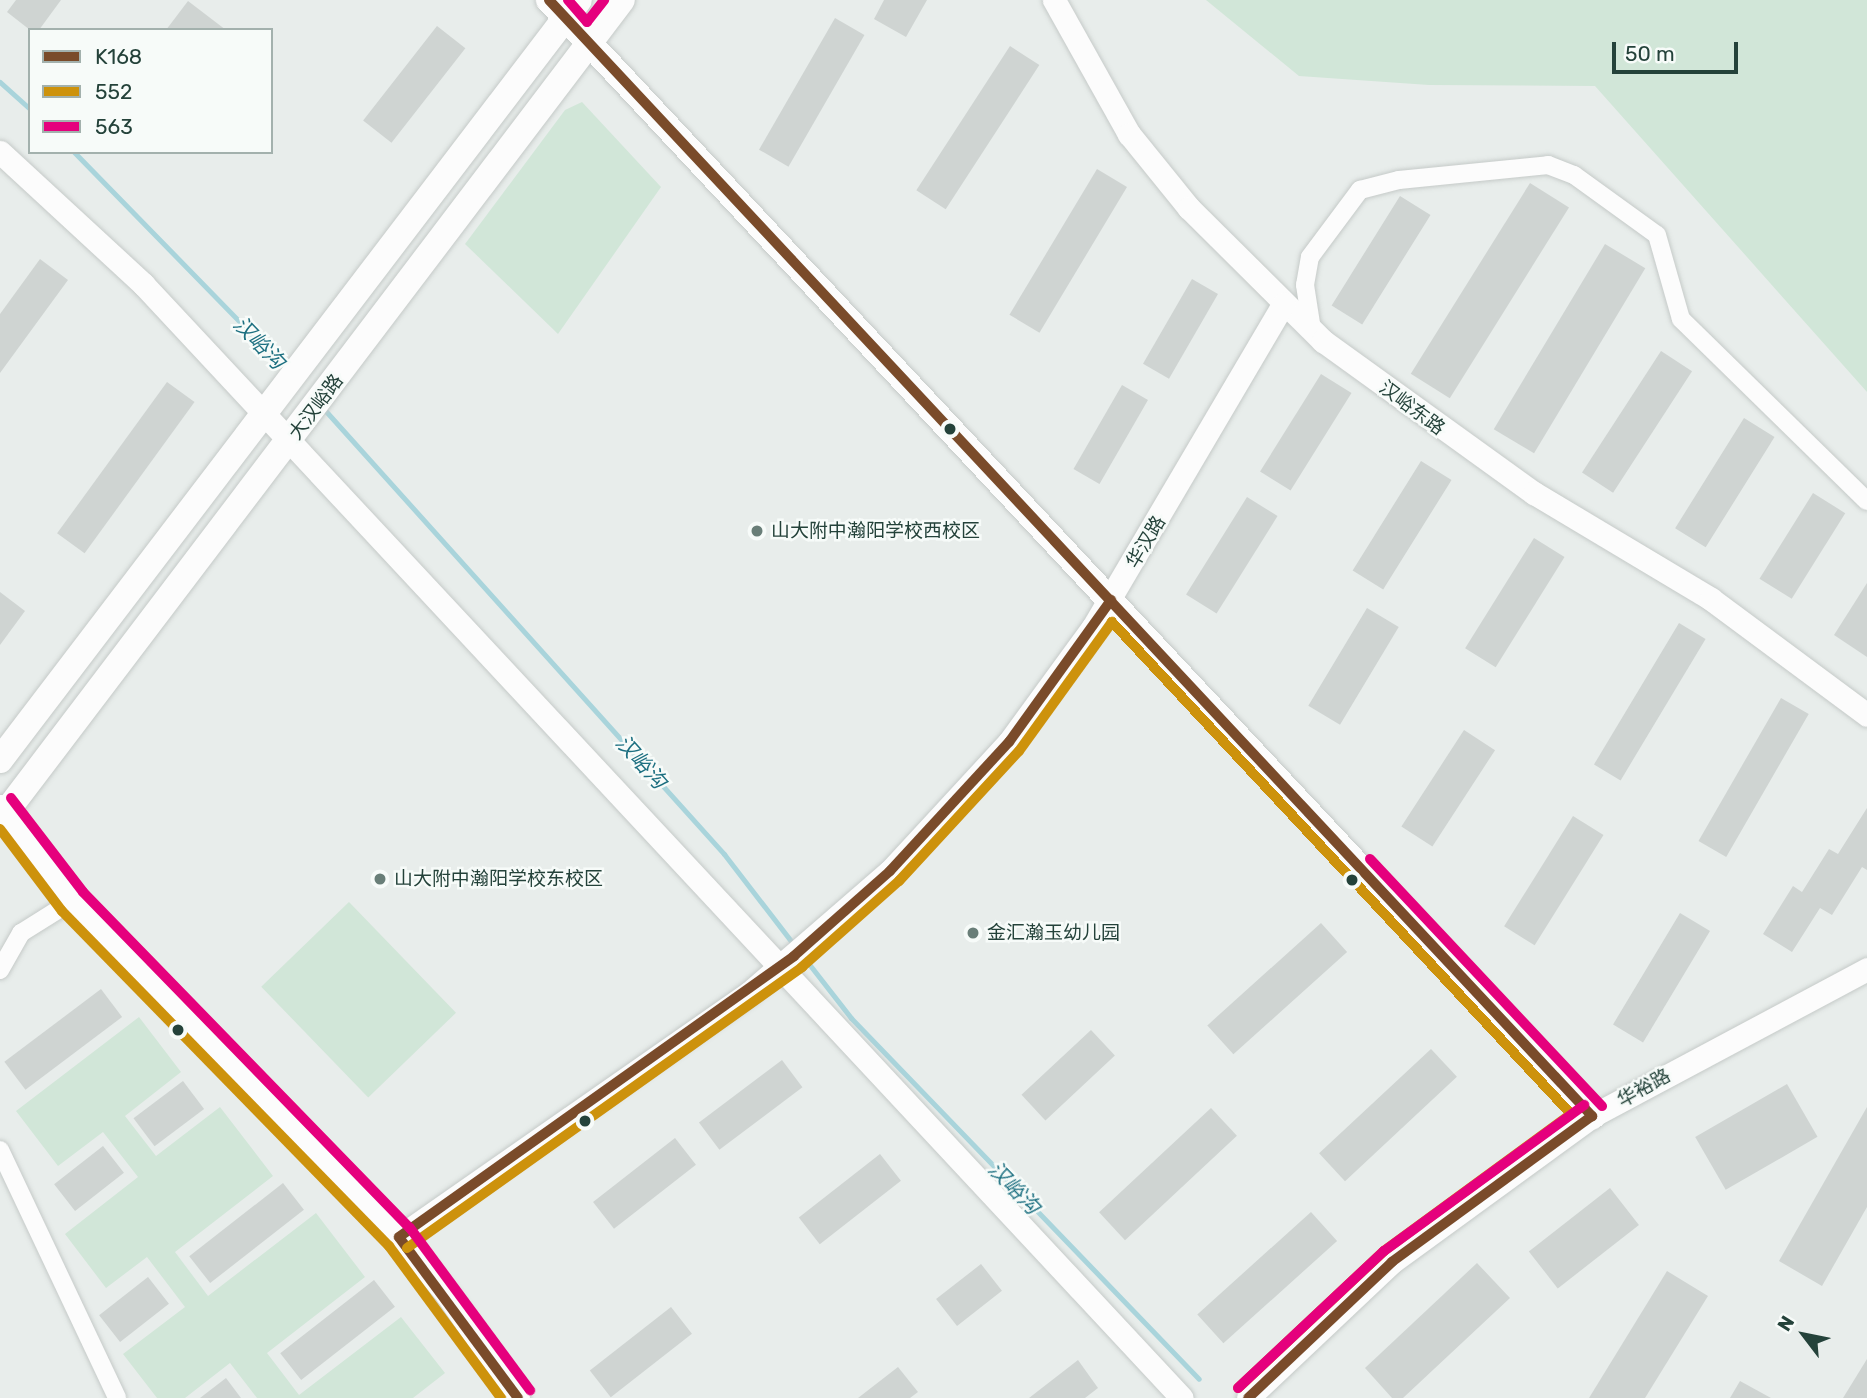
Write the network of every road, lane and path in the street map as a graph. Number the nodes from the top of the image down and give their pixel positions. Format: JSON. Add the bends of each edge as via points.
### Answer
{"nodes":[{"id":1,"x":622,"y":0,"type":"edge"},
{"id":2,"x":1054,"y":0,"type":"edge"},
{"id":3,"x":565,"y":6,"type":"edge"},
{"id":4,"x":588,"y":44,"type":"junction"},
{"id":5,"x":0,"y":152,"type":"edge"},
{"id":6,"x":1283,"y":304,"type":"junction"},
{"id":7,"x":1311,"y":330,"type":"junction"},
{"id":8,"x":262,"y":416,"type":"junction"},
{"id":9,"x":288,"y":444,"type":"junction"},
{"id":10,"x":1867,"y":501,"type":"edge"},
{"id":11,"x":1111,"y":600,"type":"junction"},
{"id":12,"x":1865,"y":708,"type":"edge"},
{"id":13,"x":0,"y":760,"type":"edge"},
{"id":14,"x":3,"y":809,"type":"edge"},
{"id":15,"x":72,"y":901,"type":"junction"},
{"id":16,"x":793,"y":958,"type":"junction"},
{"id":17,"x":1867,"y":969,"type":"edge"},
{"id":18,"x":0,"y":970,"type":"edge"},
{"id":19,"x":1592,"y":1116,"type":"junction"},
{"id":20,"x":0,"y":1150,"type":"edge"},
{"id":21,"x":399,"y":1237,"type":"junction"},
{"id":22,"x":117,"y":1398,"type":"edge"},
{"id":23,"x":518,"y":1398,"type":"edge"},
{"id":24,"x":1182,"y":1398,"type":"edge"},
{"id":25,"x":1248,"y":1398,"type":"edge"}],
"edges":[{"from":1,"to":4,"type":"main road","name":"大汉峪路"},
{"from":2,"to":6,"type":"street","name":"汉峪东路","via":[[1129,134],[1189,208]]},
{"from":3,"to":4,"type":"main road"},
{"from":3,"to":8,"type":"main road","name":"大汉峪路"},
{"from":4,"to":9,"type":"main road","name":"大汉峪路"},
{"from":4,"to":11,"type":"main road"},
{"from":5,"to":8,"type":"street","via":[[143,284]]},
{"from":6,"to":7,"type":"street","name":"汉峪东路"},
{"from":6,"to":11,"type":"street","name":"华汉路"},
{"from":7,"to":10,"type":"street","via":[[1305,285],[1310,257],[1360,190],[1398,180],[1548,164],[1574,175],[1657,235],[1681,319]]},
{"from":7,"to":12,"type":"street","name":"汉峪东路","via":[[1445,433],[1602,537],[1711,599]]},
{"from":8,"to":9,"type":"street"},
{"from":8,"to":13,"type":"main road","name":"大汉峪路"},
{"from":9,"to":14,"type":"main road","name":"大汉峪路"},
{"from":9,"to":16,"type":"street"},
{"from":11,"to":16,"type":"street","name":"华汉路","via":[[1009,742],[890,871]]},
{"from":11,"to":19,"type":"main road"},
{"from":14,"to":15,"type":"street"},
{"from":15,"to":18,"type":"street","via":[[21,933]]},
{"from":15,"to":21,"type":"street"},
{"from":16,"to":21,"type":"street","name":"华汉路"},
{"from":16,"to":24,"type":"street"},
{"from":17,"to":19,"type":"street","name":"华裕路"},
{"from":19,"to":25,"type":"street","name":"华裕路","via":[[1392,1262]]},
{"from":20,"to":22,"type":"street"},
{"from":21,"to":23,"type":"street","via":[[447,1295]]}]}
